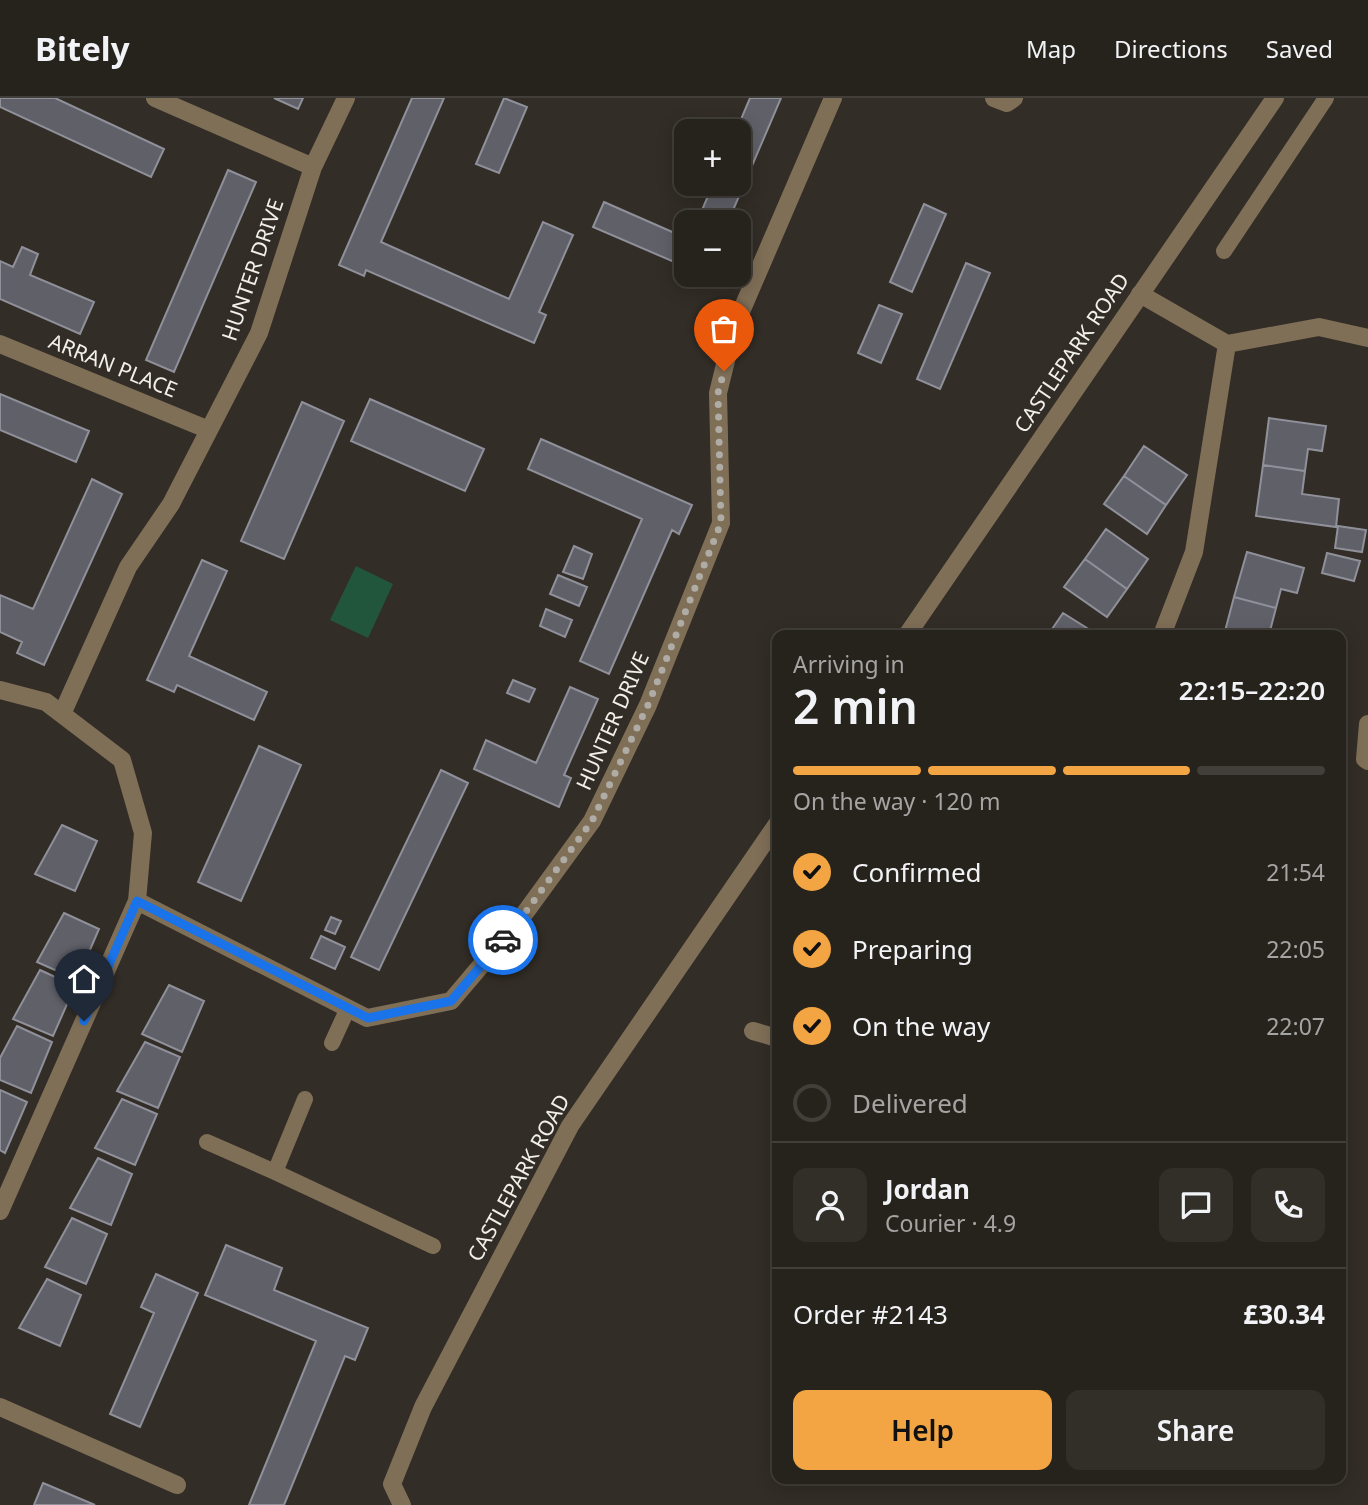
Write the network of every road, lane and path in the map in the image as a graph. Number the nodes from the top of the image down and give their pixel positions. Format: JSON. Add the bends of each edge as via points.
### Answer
{"nodes":[{"id":1,"x":155,"y":98,"type":"edge"},
{"id":2,"x":346,"y":98,"type":"edge"},
{"id":3,"x":833,"y":98,"type":"edge"},
{"id":4,"x":994,"y":98,"type":"edge"},
{"id":5,"x":1014,"y":98,"type":"edge"},
{"id":6,"x":1275,"y":98,"type":"edge"},
{"id":7,"x":1325,"y":98,"type":"edge"},
{"id":8,"x":313,"y":167,"type":"junction"},
{"id":9,"x":1224,"y":251,"type":"dead end"},
{"id":10,"x":1140,"y":294,"type":"junction"},
{"id":11,"x":1368,"y":338,"type":"edge"},
{"id":12,"x":0,"y":344,"type":"edge"},
{"id":13,"x":1227,"y":344,"type":"junction"},
{"id":14,"x":209,"y":430,"type":"junction"},
{"id":15,"x":910,"y":630,"type":"edge"},
{"id":16,"x":1164,"y":630,"type":"edge"},
{"id":17,"x":0,"y":690,"type":"edge"},
{"id":18,"x":62,"y":714,"type":"junction"},
{"id":19,"x":1368,"y":723,"type":"edge"},
{"id":20,"x":1368,"y":761,"type":"edge"},
{"id":21,"x":772,"y":831,"type":"edge"},
{"id":22,"x":137,"y":901,"type":"junction"},
{"id":23,"x":348,"y":1008,"type":"junction"},
{"id":24,"x":753,"y":1031,"type":"dead end"},
{"id":25,"x":772,"y":1037,"type":"edge"},
{"id":26,"x":332,"y":1043,"type":"dead end"},
{"id":27,"x":305,"y":1099,"type":"dead end"},
{"id":28,"x":207,"y":1142,"type":"dead end"},
{"id":29,"x":275,"y":1172,"type":"junction"},
{"id":30,"x":0,"y":1212,"type":"edge"},
{"id":31,"x":433,"y":1246,"type":"dead end"},
{"id":32,"x":0,"y":1407,"type":"edge"},
{"id":33,"x":177,"y":1485,"type":"dead end"},
{"id":34,"x":402,"y":1505,"type":"edge"}],
"edges":[{"from":1,"to":8,"type":"street"},
{"from":2,"to":8,"type":"street","name":"HUNTER DRIVE"},
{"from":3,"to":23,"type":"street","name":"HUNTER DRIVE","via":[[734,328],[718,393],[721,523],[648,705],[592,821],[522,917],[451,1001],[368,1018]]},
{"from":4,"to":5,"type":"street","via":[[1007,103]]},
{"from":6,"to":10,"type":"street","name":"CASTLEPARK ROAD"},
{"from":7,"to":9,"type":"lane"},
{"from":8,"to":14,"type":"street","name":"HUNTER DRIVE","via":[[259,333]]},
{"from":10,"to":13,"type":"street"},
{"from":10,"to":15,"type":"street","name":"CASTLEPARK ROAD"},
{"from":11,"to":13,"type":"street","via":[[1319,327]]},
{"from":12,"to":14,"type":"street","name":"ARRAN PLACE"},
{"from":13,"to":16,"type":"street","via":[[1194,552]]},
{"from":14,"to":18,"type":"street","name":"HUNTER DRIVE","via":[[172,504],[128,568]]},
{"from":17,"to":18,"type":"street","via":[[46,702]]},
{"from":18,"to":22,"type":"street","via":[[122,760],[144,833]]},
{"from":19,"to":20,"type":"street"},
{"from":21,"to":34,"type":"street","name":"CASTLEPARK ROAD","via":[[570,1126],[423,1407],[392,1484]]},
{"from":22,"to":23,"type":"street","name":"HUNTER DRIVE"},
{"from":22,"to":30,"type":"street"},
{"from":23,"to":26,"type":"lane"},
{"from":24,"to":25,"type":"street"},
{"from":27,"to":29,"type":"lane"},
{"from":28,"to":29,"type":"lane"},
{"from":29,"to":31,"type":"lane"},
{"from":32,"to":33,"type":"street"}]}
